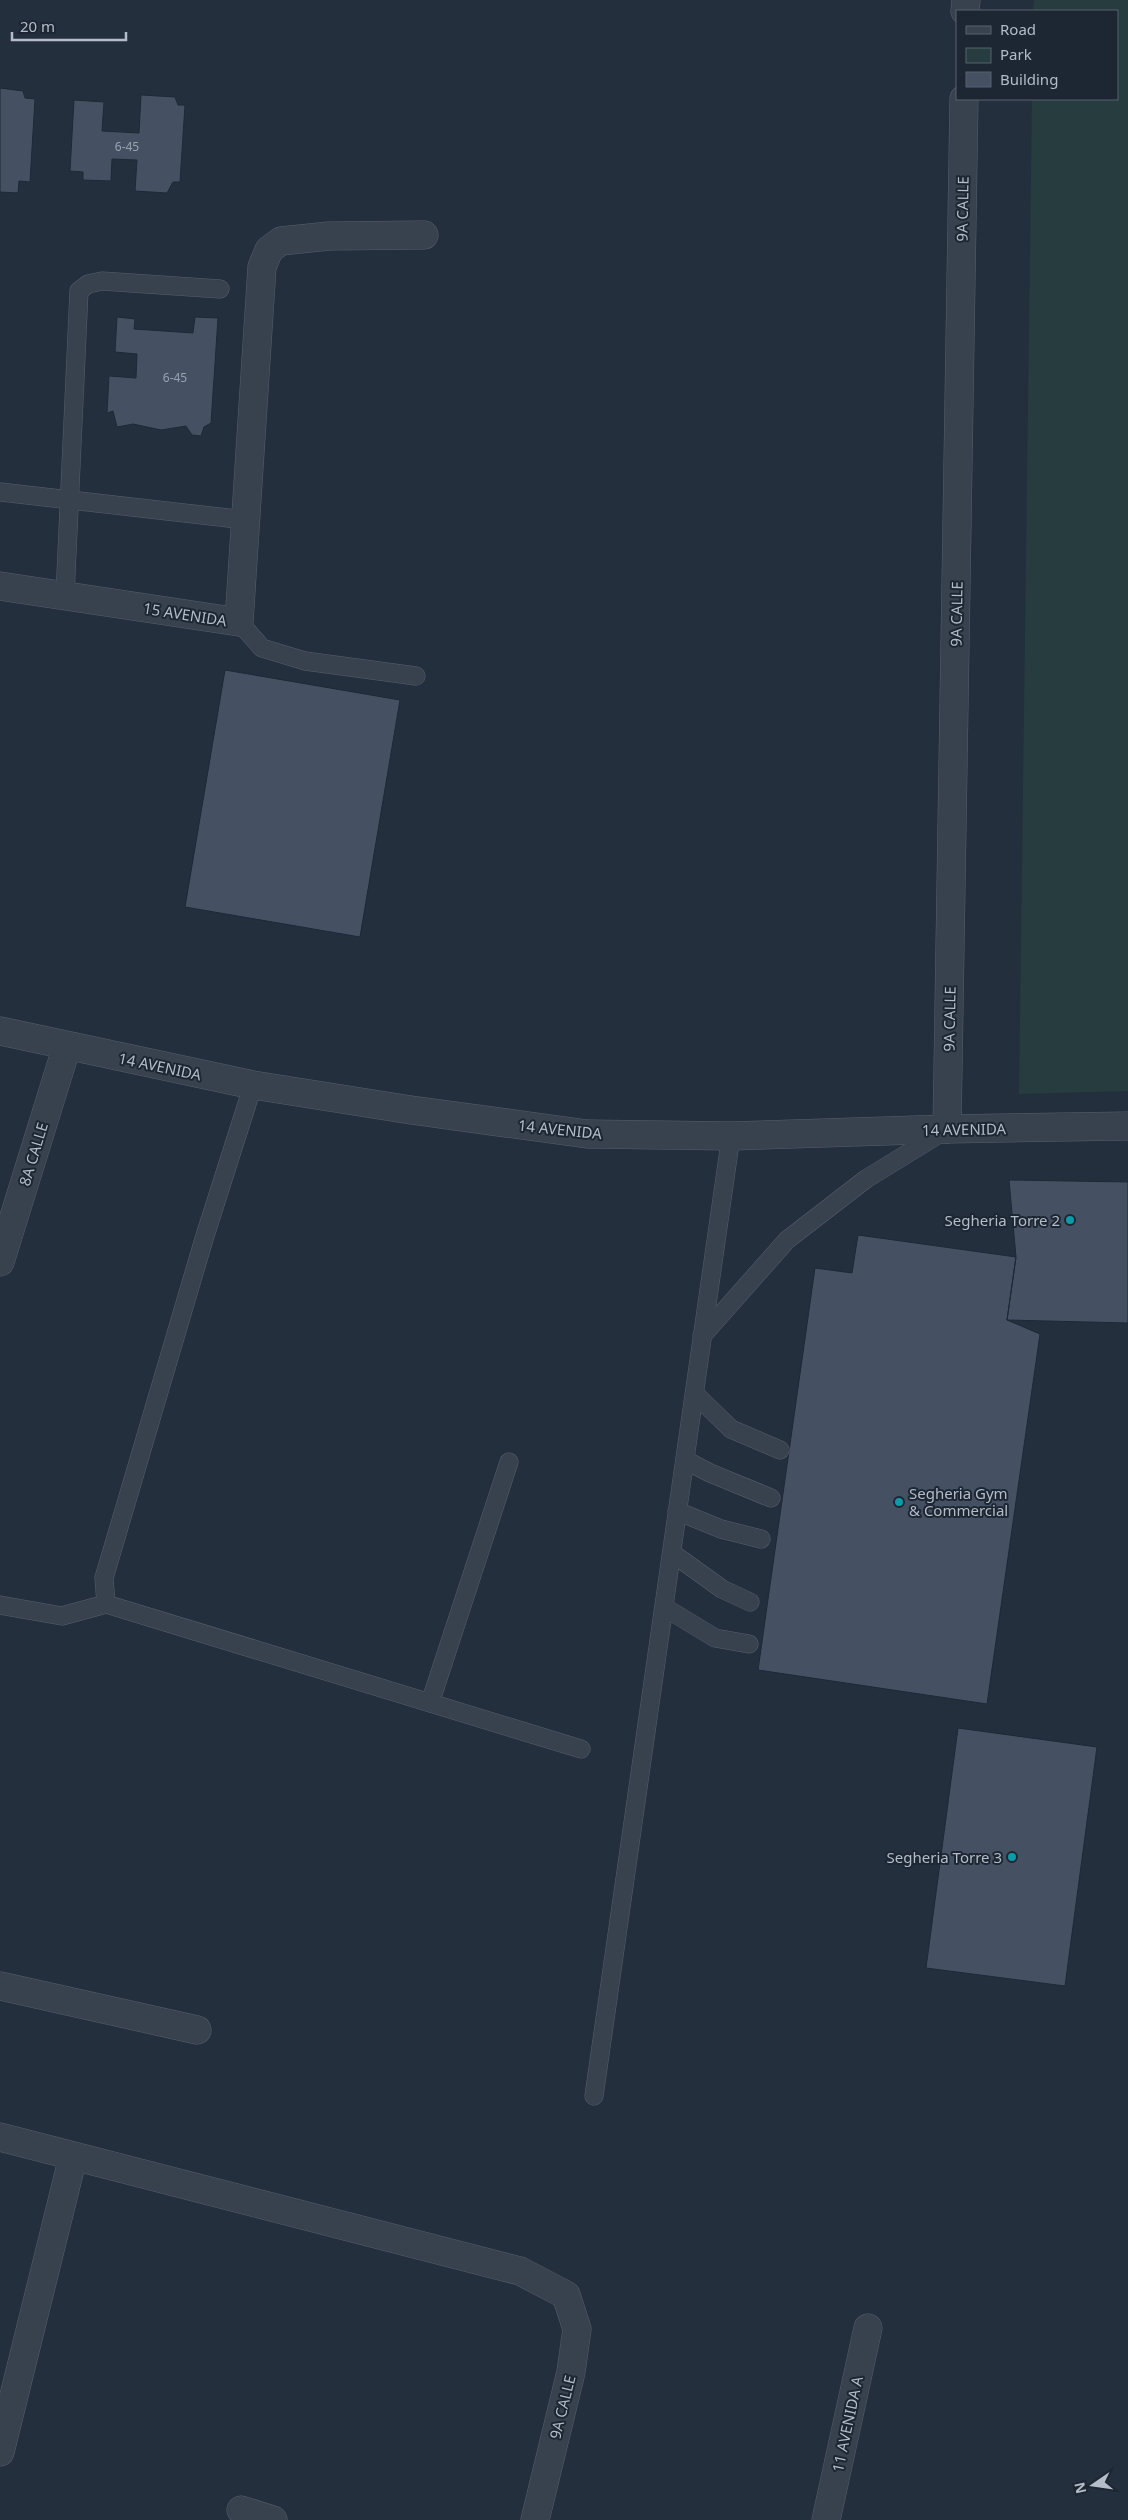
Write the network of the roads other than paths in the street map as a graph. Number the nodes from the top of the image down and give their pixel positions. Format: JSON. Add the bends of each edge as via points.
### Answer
{"nodes":[{"id":1,"x":964,"y":100,"type":"edge"},
{"id":2,"x":424,"y":235,"type":"dead end"},
{"id":3,"x":220,"y":289,"type":"dead end"},
{"id":4,"x":0,"y":492,"type":"edge"},
{"id":5,"x":69,"y":498,"type":"junction"},
{"id":6,"x":246,"y":520,"type":"junction"},
{"id":7,"x":0,"y":586,"type":"edge"},
{"id":8,"x":65,"y":596,"type":"junction"},
{"id":9,"x":239,"y":622,"type":"junction"},
{"id":10,"x":416,"y":676,"type":"dead end"},
{"id":11,"x":0,"y":1031,"type":"edge"},
{"id":12,"x":67,"y":1046,"type":"junction"},
{"id":13,"x":253,"y":1086,"type":"junction"},
{"id":14,"x":1128,"y":1126,"type":"edge"},
{"id":15,"x":947,"y":1129,"type":"junction"},
{"id":16,"x":731,"y":1136,"type":"junction"},
{"id":17,"x":1,"y":1255,"type":"edge"},
{"id":18,"x":702,"y":1336,"type":"junction"},
{"id":19,"x":694,"y":1394,"type":"junction"},
{"id":20,"x":780,"y":1450,"type":"dead end"},
{"id":21,"x":685,"y":1460,"type":"junction"},
{"id":22,"x":509,"y":1462,"type":"dead end"},
{"id":23,"x":771,"y":1498,"type":"dead end"},
{"id":24,"x":677,"y":1511,"type":"junction"},
{"id":25,"x":761,"y":1539,"type":"dead end"},
{"id":26,"x":672,"y":1553,"type":"junction"},
{"id":27,"x":750,"y":1602,"type":"dead end"},
{"id":28,"x":106,"y":1604,"type":"junction"},
{"id":29,"x":0,"y":1605,"type":"edge"},
{"id":30,"x":664,"y":1607,"type":"junction"},
{"id":31,"x":749,"y":1644,"type":"dead end"},
{"id":32,"x":430,"y":1704,"type":"junction"},
{"id":33,"x":580,"y":1749,"type":"dead end"},
{"id":34,"x":0,"y":1986,"type":"edge"},
{"id":35,"x":197,"y":2030,"type":"dead end"},
{"id":36,"x":594,"y":2096,"type":"dead end"},
{"id":37,"x":0,"y":2137,"type":"edge"},
{"id":38,"x":73,"y":2157,"type":"junction"},
{"id":39,"x":868,"y":2328,"type":"dead end"},
{"id":40,"x":0,"y":2452,"type":"edge"},
{"id":41,"x":241,"y":2510,"type":"dead end"},
{"id":42,"x":273,"y":2520,"type":"edge"},
{"id":43,"x":535,"y":2520,"type":"edge"},
{"id":44,"x":826,"y":2520,"type":"edge"}],
"edges":[{"from":1,"to":15,"type":"street","name":"9A CALLE"},
{"from":2,"to":6,"type":"street","via":[[329,236],[281,241],[268,250],[262,268]]},
{"from":3,"to":5,"type":"lane","via":[[102,281],[88,284],[79,291]]},
{"from":4,"to":5,"type":"lane"},
{"from":5,"to":6,"type":"lane"},
{"from":5,"to":8,"type":"lane"},
{"from":6,"to":9,"type":"street"},
{"from":7,"to":8,"type":"street","name":"15 AVENIDA"},
{"from":8,"to":9,"type":"street","name":"15 AVENIDA"},
{"from":9,"to":10,"type":"lane","name":"15 AVENIDA","via":[[262,648],[305,661]]},
{"from":11,"to":12,"type":"street","name":"14 AVENIDA"},
{"from":12,"to":13,"type":"street","name":"14 AVENIDA"},
{"from":12,"to":17,"type":"street","name":"8A CALLE"},
{"from":13,"to":16,"type":"street","name":"14 AVENIDA","via":[[587,1134]]},
{"from":13,"to":28,"type":"lane","via":[[104,1578]]},
{"from":14,"to":15,"type":"street","name":"14 AVENIDA"},
{"from":15,"to":16,"type":"street","name":"14 AVENIDA"},
{"from":15,"to":18,"type":"lane","via":[[866,1179],[787,1240]]},
{"from":16,"to":18,"type":"lane"},
{"from":18,"to":19,"type":"lane"},
{"from":19,"to":20,"type":"lane","via":[[731,1429]]},
{"from":19,"to":21,"type":"lane"},
{"from":21,"to":23,"type":"lane"},
{"from":21,"to":24,"type":"lane"},
{"from":22,"to":32,"type":"lane"},
{"from":24,"to":25,"type":"lane","via":[[720,1529]]},
{"from":24,"to":26,"type":"lane"},
{"from":26,"to":27,"type":"lane","via":[[722,1589]]},
{"from":26,"to":30,"type":"lane"},
{"from":28,"to":29,"type":"lane","via":[[62,1616]]},
{"from":28,"to":32,"type":"lane"},
{"from":30,"to":31,"type":"lane","via":[[715,1638]]},
{"from":30,"to":36,"type":"lane"},
{"from":32,"to":33,"type":"lane"},
{"from":34,"to":35,"type":"street"},
{"from":37,"to":38,"type":"street"},
{"from":38,"to":40,"type":"street"},
{"from":38,"to":43,"type":"street","name":"9A CALLE","via":[[520,2271],[566,2294],[578,2329],[571,2372]]},
{"from":39,"to":44,"type":"street","name":"11 AVENIDA A"},
{"from":41,"to":42,"type":"street"}]}
